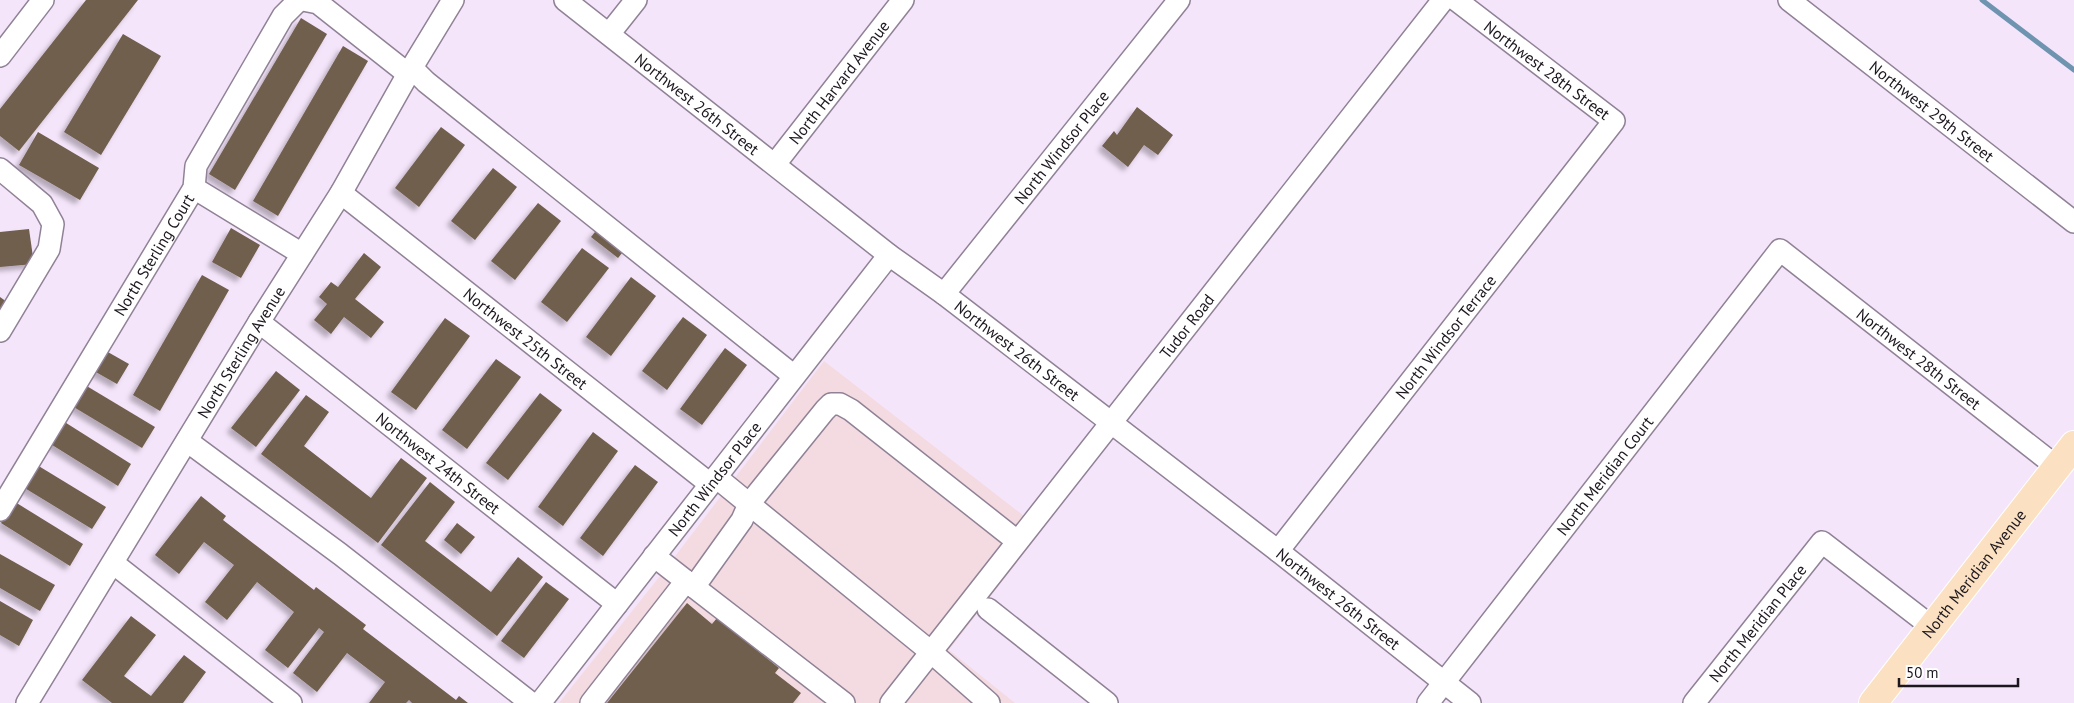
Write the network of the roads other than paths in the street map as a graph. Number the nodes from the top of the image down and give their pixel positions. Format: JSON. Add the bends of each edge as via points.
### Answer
{"nodes":[{"id":1,"x":43,"y":0,"type":"edge"},
{"id":2,"x":301,"y":0,"type":"edge"},
{"id":3,"x":453,"y":0,"type":"edge"},
{"id":4,"x":565,"y":0,"type":"edge"},
{"id":5,"x":636,"y":0,"type":"edge"},
{"id":6,"x":903,"y":0,"type":"edge"},
{"id":7,"x":1179,"y":0,"type":"edge"},
{"id":8,"x":1443,"y":0,"type":"edge"},
{"id":9,"x":1456,"y":0,"type":"edge"},
{"id":10,"x":1789,"y":0,"type":"edge"},
{"id":11,"x":609,"y":34,"type":"junction"},
{"id":12,"x":0,"y":56,"type":"edge"},
{"id":13,"x":410,"y":71,"type":"junction"},
{"id":14,"x":1614,"y":121,"type":"joint"},
{"id":15,"x":775,"y":164,"type":"junction"},
{"id":16,"x":0,"y":169,"type":"edge"},
{"id":17,"x":194,"y":188,"type":"junction"},
{"id":18,"x":341,"y":193,"type":"junction"},
{"id":19,"x":2074,"y":222,"type":"edge"},
{"id":20,"x":1780,"y":250,"type":"joint"},
{"id":21,"x":302,"y":254,"type":"junction"},
{"id":22,"x":889,"y":255,"type":"junction"},
{"id":23,"x":944,"y":294,"type":"junction"},
{"id":24,"x":259,"y":322,"type":"junction"},
{"id":25,"x":0,"y":330,"type":"edge"},
{"id":26,"x":794,"y":376,"type":"junction"},
{"id":27,"x":1110,"y":423,"type":"junction"},
{"id":28,"x":187,"y":441,"type":"junction"},
{"id":29,"x":2074,"y":445,"type":"edge"},
{"id":30,"x":2057,"y":467,"type":"junction"},
{"id":31,"x":713,"y":480,"type":"junction"},
{"id":32,"x":749,"y":504,"type":"junction"},
{"id":33,"x":0,"y":510,"type":"edge"},
{"id":34,"x":1022,"y":535,"type":"junction"},
{"id":35,"x":1278,"y":551,"type":"junction"},
{"id":36,"x":654,"y":556,"type":"junction"},
{"id":37,"x":113,"y":563,"type":"junction"},
{"id":38,"x":690,"y":584,"type":"junction"},
{"id":39,"x":617,"y":604,"type":"junction"},
{"id":40,"x":988,"y":609,"type":"dead end"},
{"id":41,"x":1932,"y":627,"type":"junction"},
{"id":42,"x":931,"y":652,"type":"junction"},
{"id":43,"x":1444,"y":683,"type":"junction"},
{"id":44,"x":27,"y":703,"type":"edge"},
{"id":45,"x":291,"y":703,"type":"edge"},
{"id":46,"x":531,"y":703,"type":"edge"},
{"id":47,"x":540,"y":703,"type":"edge"},
{"id":48,"x":591,"y":703,"type":"edge"},
{"id":49,"x":844,"y":703,"type":"edge"},
{"id":50,"x":891,"y":703,"type":"edge"},
{"id":51,"x":989,"y":703,"type":"edge"},
{"id":52,"x":1107,"y":703,"type":"edge"},
{"id":53,"x":1428,"y":703,"type":"edge"},
{"id":54,"x":1470,"y":703,"type":"edge"},
{"id":55,"x":1694,"y":703,"type":"edge"},
{"id":56,"x":1873,"y":703,"type":"edge"}],
"edges":[{"from":1,"to":12,"type":"street"},
{"from":2,"to":13,"type":"street","name":"North Sterling Court","via":[[318,3]]},
{"from":2,"to":17,"type":"street","name":"North Sterling Court","via":[[283,16],[196,166]]},
{"from":3,"to":13,"type":"street","name":"North Sterling Avenue"},
{"from":4,"to":11,"type":"street","name":"Northwest 26th Street"},
{"from":5,"to":11,"type":"street"},
{"from":6,"to":15,"type":"street","name":"North Harvard Avenue"},
{"from":7,"to":23,"type":"street","name":"North Windsor Place"},
{"from":8,"to":27,"type":"street","name":"Tudor Road"},
{"from":9,"to":14,"type":"street","name":"Northwest 28th Street"},
{"from":10,"to":19,"type":"street","name":"Northwest 29th Street"},
{"from":11,"to":15,"type":"street","name":"Northwest 26th Street"},
{"from":13,"to":18,"type":"street","name":"North Sterling Avenue"},
{"from":13,"to":26,"type":"street","name":"North Sterling Court"},
{"from":14,"to":35,"type":"street","name":"North Windsor Terrace"},
{"from":15,"to":22,"type":"street","name":"Northwest 26th Street"},
{"from":16,"to":25,"type":"street","via":[[42,204],[54,224],[49,249]]},
{"from":17,"to":21,"type":"street"},
{"from":17,"to":33,"type":"street","name":"North Sterling Court"},
{"from":18,"to":21,"type":"street","name":"North Sterling Avenue"},
{"from":18,"to":31,"type":"street","name":"Northwest 25th Street"},
{"from":20,"to":30,"type":"street","name":"Northwest 28th Street"},
{"from":20,"to":43,"type":"street","name":"North Meridian Court"},
{"from":21,"to":24,"type":"street","name":"North Sterling Avenue"},
{"from":22,"to":23,"type":"street","name":"Northwest 26th Street"},
{"from":22,"to":26,"type":"street","name":"North Windsor Place"},
{"from":23,"to":27,"type":"street","name":"Northwest 26th Street"},
{"from":24,"to":28,"type":"street","name":"North Sterling Avenue"},
{"from":24,"to":39,"type":"street","name":"Northwest 24th Street"},
{"from":26,"to":31,"type":"street","name":"North Windsor Place"},
{"from":27,"to":34,"type":"street","name":"Tudor Road"},
{"from":27,"to":35,"type":"street","name":"Northwest 26th Street"},
{"from":28,"to":37,"type":"street","name":"North Sterling Avenue"},
{"from":28,"to":46,"type":"street","via":[[340,554]]},
{"from":29,"to":30,"type":"main road","name":"North Meridian Avenue"},
{"from":30,"to":41,"type":"main road","name":"North Meridian Avenue"},
{"from":31,"to":32,"type":"street","name":"Northwest 25th Street"},
{"from":31,"to":36,"type":"street","name":"North Windsor Place"},
{"from":32,"to":34,"type":"street","via":[[825,410],[831,404],[840,404]]},
{"from":32,"to":38,"type":"street","via":[[742,520]]},
{"from":32,"to":42,"type":"street","name":"Northwest 25th Street"},
{"from":34,"to":42,"type":"street","name":"Tudor Road"},
{"from":35,"to":43,"type":"street","name":"Northwest 26th Street"},
{"from":36,"to":38,"type":"street"},
{"from":36,"to":39,"type":"street","name":"North Windsor Place"},
{"from":37,"to":44,"type":"street","name":"North Sterling Avenue"},
{"from":37,"to":45,"type":"street"},
{"from":38,"to":48,"type":"street"},
{"from":38,"to":49,"type":"street"},
{"from":39,"to":47,"type":"street","name":"North Windsor Place"},
{"from":40,"to":52,"type":"street"},
{"from":41,"to":55,"type":"street","name":"North Meridian Place","via":[[1822,542]]},
{"from":41,"to":56,"type":"main road","name":"North Meridian Avenue"},
{"from":42,"to":50,"type":"street","name":"Tudor Road"},
{"from":42,"to":51,"type":"street","name":"Northwest 25th Street"},
{"from":43,"to":53,"type":"street","name":"North Meridian Court"},
{"from":43,"to":54,"type":"street","name":"Northwest 26th Street"}]}
